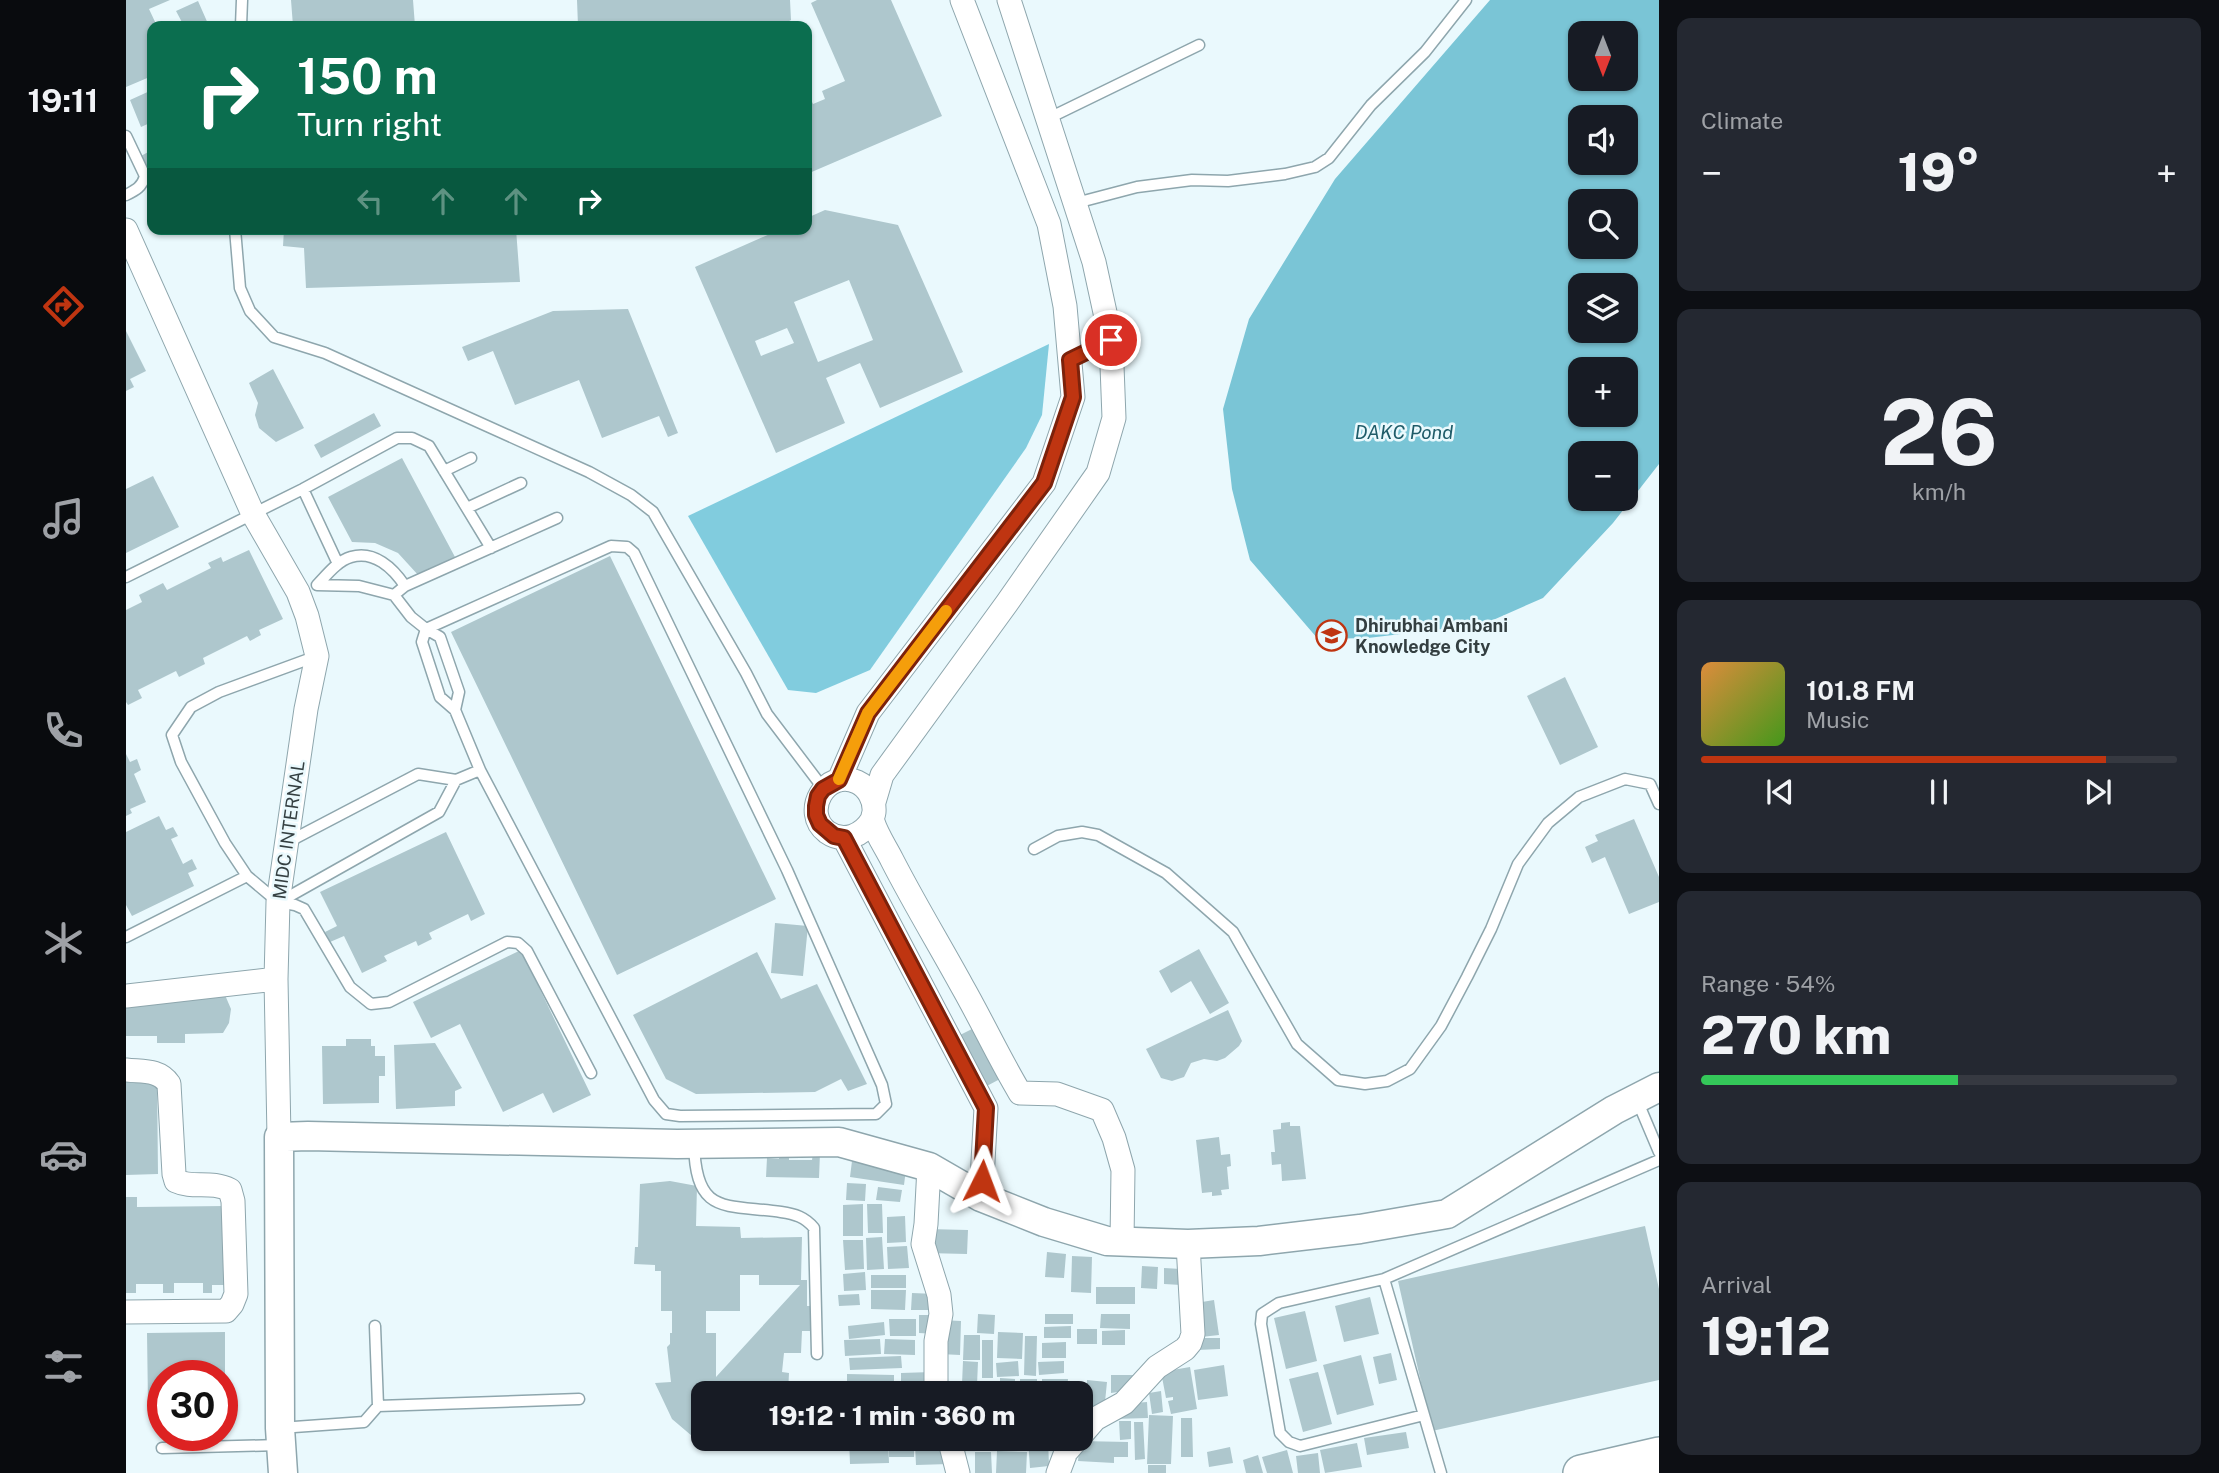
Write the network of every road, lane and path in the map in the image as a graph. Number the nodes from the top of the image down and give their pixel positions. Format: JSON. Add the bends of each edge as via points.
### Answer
{"nodes":[{"id":1,"x":242,"y":0,"type":"edge"},
{"id":2,"x":962,"y":0,"type":"edge"},
{"id":3,"x":1009,"y":0,"type":"edge"},
{"id":4,"x":1466,"y":0,"type":"edge"},
{"id":5,"x":242,"y":21,"type":"edge"},
{"id":6,"x":1199,"y":46,"type":"dead end"},
{"id":7,"x":1049,"y":118,"type":"junction"},
{"id":8,"x":126,"y":136,"type":"edge"},
{"id":9,"x":126,"y":195,"type":"edge"},
{"id":10,"x":1076,"y":203,"type":"junction"},
{"id":11,"x":126,"y":230,"type":"edge"},
{"id":12,"x":236,"y":235,"type":"edge"},
{"id":13,"x":1111,"y":340,"type":"junction"},
{"id":14,"x":1070,"y":360,"type":"junction"},
{"id":15,"x":471,"y":458,"type":"dead end"},
{"id":16,"x":444,"y":471,"type":"junction"},
{"id":17,"x":521,"y":483,"type":"dead end"},
{"id":18,"x":303,"y":489,"type":"junction"},
{"id":19,"x":467,"y":508,"type":"junction"},
{"id":20,"x":253,"y":514,"type":"junction"},
{"id":21,"x":557,"y":519,"type":"dead end"},
{"id":22,"x":491,"y":548,"type":"junction"},
{"id":23,"x":338,"y":564,"type":"junction"},
{"id":24,"x":126,"y":577,"type":"edge"},
{"id":25,"x":405,"y":586,"type":"junction"},
{"id":26,"x":307,"y":588,"type":"junction"},
{"id":27,"x":394,"y":595,"type":"junction"},
{"id":28,"x":426,"y":629,"type":"junction"},
{"id":29,"x":317,"y":656,"type":"junction"},
{"id":30,"x":455,"y":710,"type":"junction"},
{"id":31,"x":480,"y":770,"type":"junction"},
{"id":32,"x":456,"y":780,"type":"junction"},
{"id":33,"x":831,"y":784,"type":"junction"},
{"id":34,"x":1659,"y":804,"type":"edge"},
{"id":35,"x":873,"y":811,"type":"junction"},
{"id":36,"x":844,"y":838,"type":"junction"},
{"id":37,"x":287,"y":843,"type":"junction"},
{"id":38,"x":1034,"y":849,"type":"dead end"},
{"id":39,"x":247,"y":876,"type":"junction"},
{"id":40,"x":278,"y":902,"type":"junction"},
{"id":41,"x":126,"y":937,"type":"edge"},
{"id":42,"x":276,"y":979,"type":"junction"},
{"id":43,"x":126,"y":996,"type":"edge"},
{"id":44,"x":126,"y":1070,"type":"edge"},
{"id":45,"x":591,"y":1073,"type":"dead end"},
{"id":46,"x":1020,"y":1093,"type":"junction"},
{"id":47,"x":1648,"y":1093,"type":"edge"},
{"id":48,"x":986,"y":1108,"type":"junction"},
{"id":49,"x":279,"y":1138,"type":"junction"},
{"id":50,"x":694,"y":1144,"type":"junction"},
{"id":51,"x":1659,"y":1152,"type":"edge"},
{"id":52,"x":1659,"y":1160,"type":"edge"},
{"id":53,"x":929,"y":1167,"type":"junction"},
{"id":54,"x":981,"y":1198,"type":"junction"},
{"id":55,"x":1122,"y":1241,"type":"junction"},
{"id":56,"x":1188,"y":1244,"type":"junction"},
{"id":57,"x":1384,"y":1279,"type":"junction"},
{"id":58,"x":126,"y":1311,"type":"edge"},
{"id":59,"x":375,"y":1325,"type":"dead end"},
{"id":60,"x":817,"y":1354,"type":"dead end"},
{"id":61,"x":936,"y":1381,"type":"edge"},
{"id":62,"x":579,"y":1399,"type":"dead end"},
{"id":63,"x":377,"y":1406,"type":"junction"},
{"id":64,"x":1424,"y":1415,"type":"junction"},
{"id":65,"x":1093,"y":1422,"type":"edge"},
{"id":66,"x":238,"y":1449,"type":"edge"},
{"id":67,"x":282,"y":1449,"type":"edge"},
{"id":68,"x":952,"y":1451,"type":"edge"},
{"id":69,"x":1067,"y":1451,"type":"edge"},
{"id":70,"x":1659,"y":1455,"type":"edge"},
{"id":71,"x":958,"y":1473,"type":"edge"},
{"id":72,"x":1058,"y":1473,"type":"edge"},
{"id":73,"x":1441,"y":1473,"type":"edge"},
{"id":74,"x":1581,"y":1473,"type":"edge"}],
"edges":[{"from":1,"to":5,"type":"lane"},
{"from":2,"to":14,"type":"street","via":[[1049,224]]},
{"from":3,"to":7,"type":"street"},
{"from":4,"to":10,"type":"lane","via":[[1329,158],[1314,167],[1274,176],[1138,187]]},
{"from":6,"to":7,"type":"lane"},
{"from":7,"to":10,"type":"street"},
{"from":8,"to":9,"type":"lane","via":[[145,176],[139,188]]},
{"from":10,"to":13,"type":"street"},
{"from":11,"to":20,"type":"street","name":"MIDC INTERNAL"},
{"from":12,"to":33,"type":"lane","via":[[240,288],[250,311],[274,337],[325,353],[589,472],[653,512],[767,713]]},
{"from":13,"to":14,"type":"lane"},
{"from":13,"to":35,"type":"street","via":[[1114,418],[1097,473],[882,775]]},
{"from":14,"to":33,"type":"street","via":[[1073,397],[1044,483],[868,713]]},
{"from":15,"to":16,"type":"lane"},
{"from":16,"to":18,"type":"lane","via":[[429,446],[412,438],[397,438]]},
{"from":16,"to":19,"type":"lane"},
{"from":17,"to":19,"type":"lane"},
{"from":18,"to":20,"type":"lane"},
{"from":18,"to":23,"type":"lane"},
{"from":19,"to":22,"type":"lane"},
{"from":20,"to":24,"type":"lane"},
{"from":20,"to":26,"type":"street","name":"MIDC INTERNAL"},
{"from":21,"to":22,"type":"lane"},
{"from":22,"to":25,"type":"lane"},
{"from":23,"to":25,"type":"lane","via":[[351,556],[374,556]]},
{"from":23,"to":26,"type":"lane"},
{"from":25,"to":27,"type":"lane"},
{"from":26,"to":27,"type":"lane","via":[[359,586]]},
{"from":26,"to":29,"type":"street","name":"MIDC INTERNAL","via":[[307,616]]},
{"from":27,"to":28,"type":"lane"},
{"from":28,"to":30,"type":"lane","via":[[422,642],[440,697]]},
{"from":28,"to":30,"type":"lane","via":[[440,637],[459,692]]},
{"from":28,"to":31,"type":"lane","via":[[611,546],[627,547],[634,553],[787,870],[882,1085],[886,1104],[876,1114],[666,1114],[654,1100]]},
{"from":29,"to":37,"type":"street","name":"MIDC INTERNAL"},
{"from":29,"to":39,"type":"lane","via":[[200,702],[191,707],[172,735],[181,762]]},
{"from":30,"to":31,"type":"lane"},
{"from":31,"to":32,"type":"lane"},
{"from":32,"to":37,"type":"lane","via":[[418,774]]},
{"from":32,"to":40,"type":"lane","via":[[439,812]]},
{"from":33,"to":35,"type":"street","via":[[848,779],[857,782],[870,793]]},
{"from":33,"to":36,"type":"street","via":[[816,806],[816,815],[834,836]]},
{"from":34,"to":38,"type":"lane","via":[[1650,784],[1625,779],[1579,797],[1548,823],[1518,864],[1491,929],[1441,1026],[1410,1069],[1387,1081],[1365,1084],[1338,1080],[1297,1045],[1233,932],[1166,873],[1098,835],[1082,832],[1058,836]]},
{"from":35,"to":36,"type":"street","via":[[861,833]]},
{"from":35,"to":46,"type":"street","via":[[901,877]]},
{"from":36,"to":48,"type":"street"},
{"from":37,"to":40,"type":"street","name":"MIDC INTERNAL"},
{"from":39,"to":40,"type":"lane"},
{"from":39,"to":41,"type":"lane"},
{"from":40,"to":42,"type":"street","name":"MIDC INTERNAL"},
{"from":40,"to":45,"type":"lane","via":[[304,909],[350,987],[372,1004],[388,1002],[507,942],[518,943],[527,951]]},
{"from":42,"to":43,"type":"street"},
{"from":42,"to":49,"type":"street","name":"MIDC INTERNAL"},
{"from":44,"to":58,"type":"street","via":[[157,1073],[169,1084],[177,1181],[219,1184],[230,1190],[236,1294],[226,1311]]},
{"from":46,"to":48,"type":"street"},
{"from":46,"to":55,"type":"street","via":[[1057,1094],[1102,1110],[1123,1170]]},
{"from":47,"to":51,"type":"lane"},
{"from":47,"to":56,"type":"street","via":[[1447,1214],[1259,1241]]},
{"from":48,"to":54,"type":"street"},
{"from":49,"to":50,"type":"street"},
{"from":49,"to":67,"type":"street","name":"MIDC INTERNAL"},
{"from":50,"to":53,"type":"street","via":[[839,1142]]},
{"from":50,"to":60,"type":"lane","via":[[700,1186],[718,1204],[792,1213],[814,1228]]},
{"from":52,"to":57,"type":"lane"},
{"from":53,"to":54,"type":"street"},
{"from":53,"to":61,"type":"street","via":[[923,1244],[941,1314]]},
{"from":54,"to":55,"type":"street","via":[[1044,1222],[1107,1241]]},
{"from":55,"to":56,"type":"street"},
{"from":56,"to":65,"type":"street","via":[[1190,1343],[1157,1367],[1124,1403]]},
{"from":57,"to":64,"type":"lane"},
{"from":57,"to":64,"type":"lane","via":[[1279,1303],[1262,1314],[1280,1433],[1300,1446]]},
{"from":59,"to":63,"type":"lane"},
{"from":62,"to":63,"type":"lane"},
{"from":63,"to":67,"type":"lane","via":[[364,1422]]},
{"from":64,"to":73,"type":"lane"},
{"from":66,"to":67,"type":"lane"},
{"from":68,"to":71,"type":"street"},
{"from":69,"to":72,"type":"street"},
{"from":70,"to":74,"type":"main road"}]}
